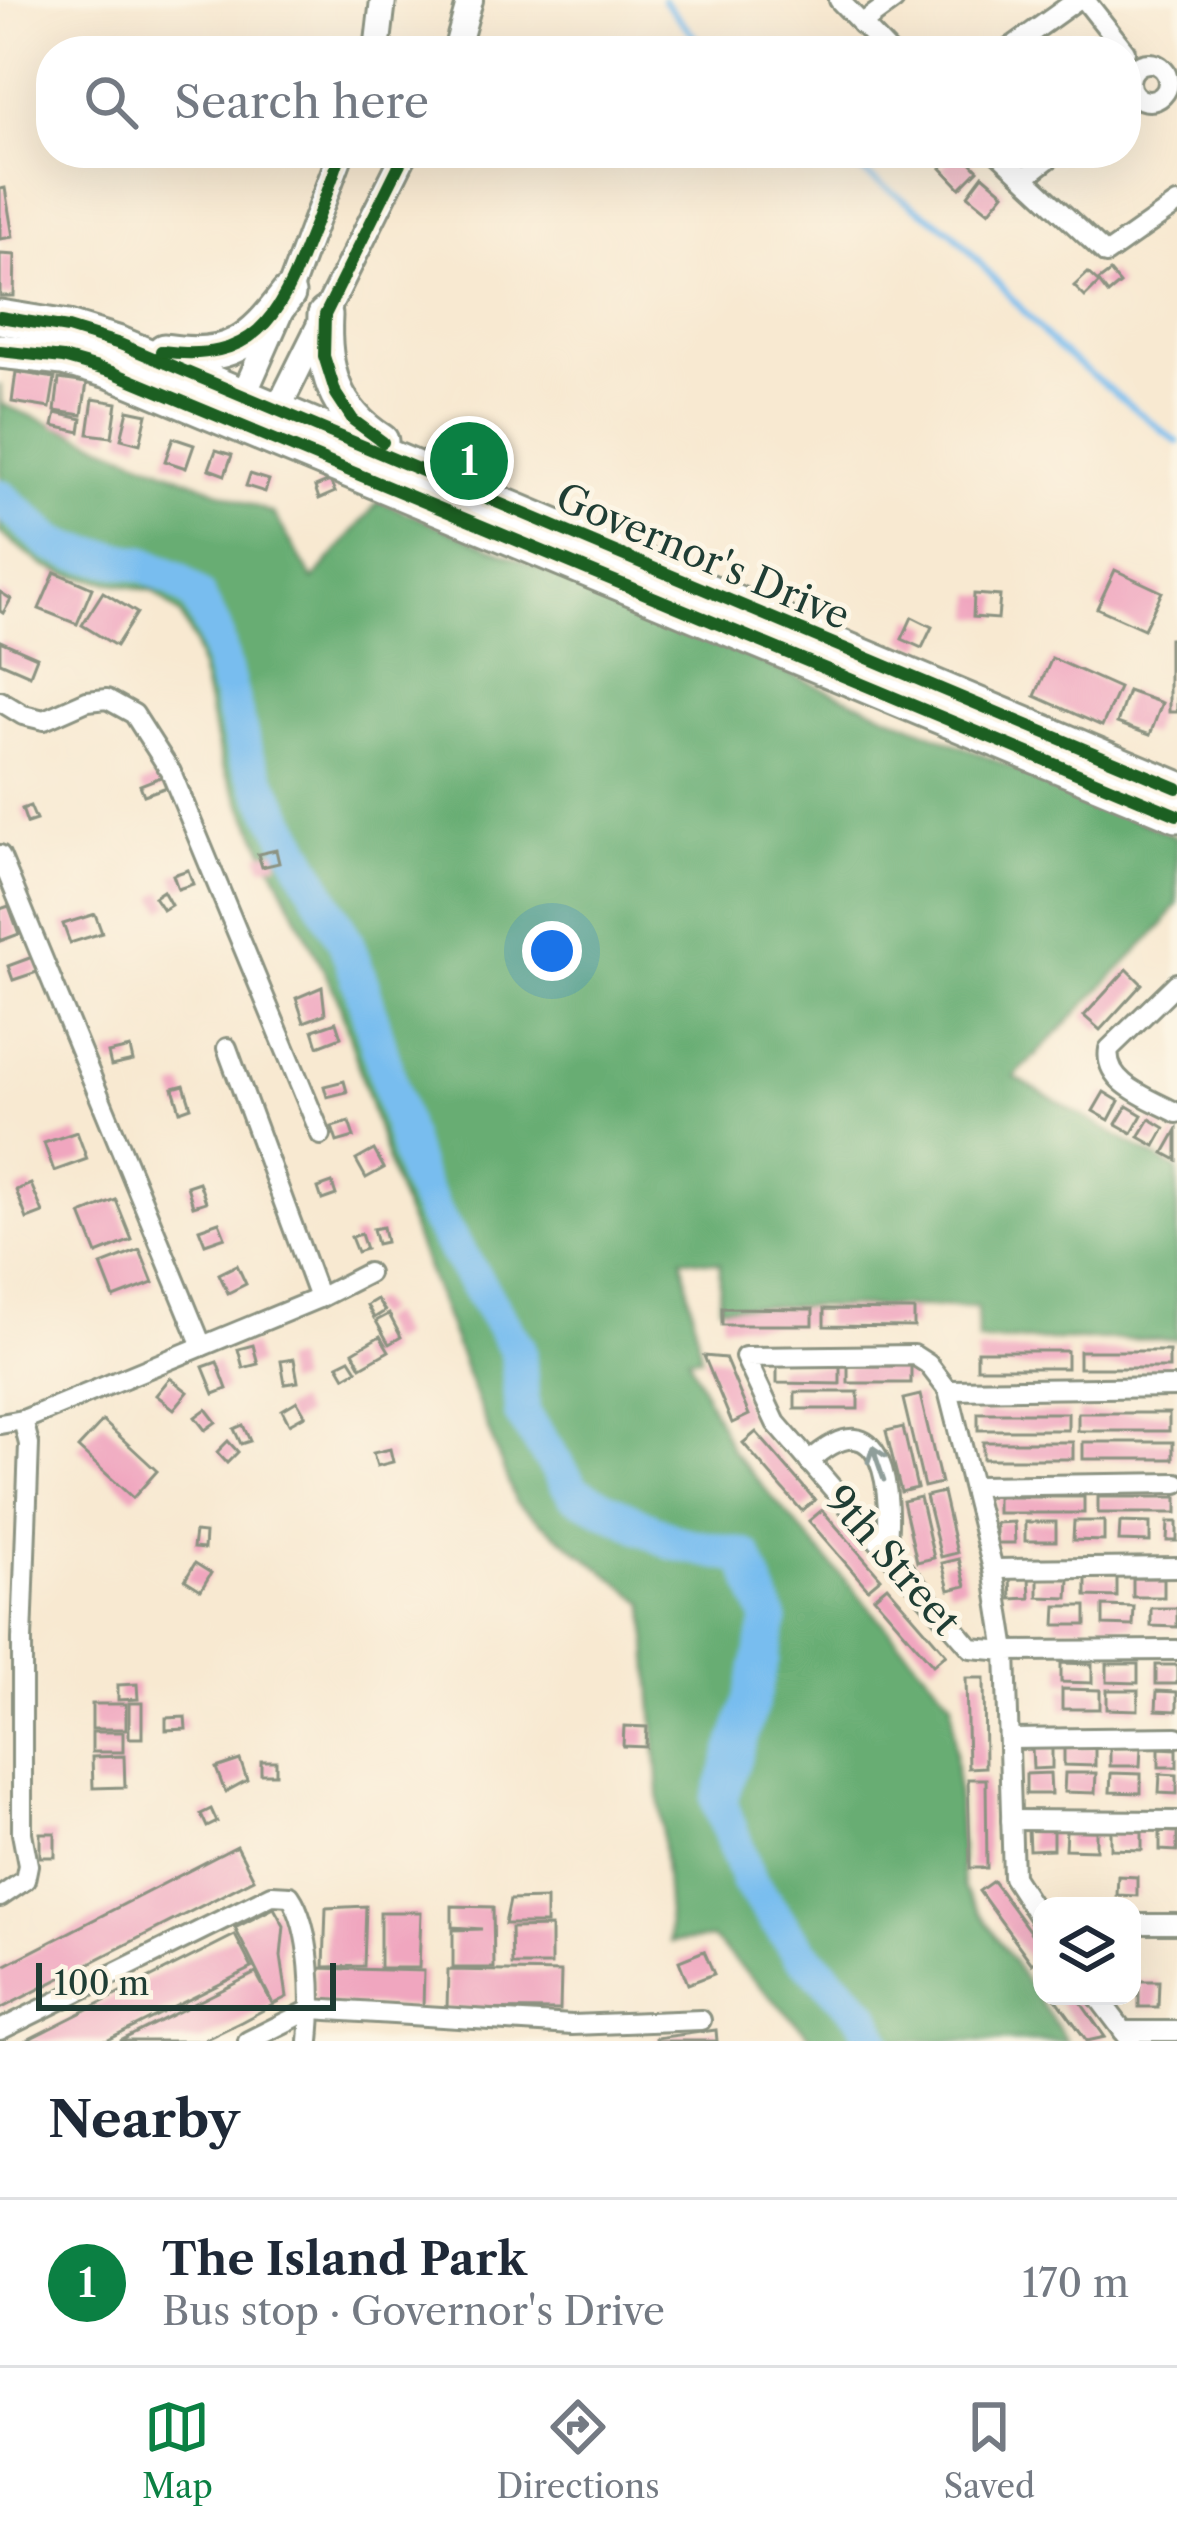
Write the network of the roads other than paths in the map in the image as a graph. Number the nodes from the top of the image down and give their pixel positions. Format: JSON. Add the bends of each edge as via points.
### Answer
{"nodes":[{"id":1,"x":383,"y":0,"type":"edge"},
{"id":2,"x":470,"y":0,"type":"edge"},
{"id":3,"x":839,"y":0,"type":"edge"},
{"id":4,"x":894,"y":0,"type":"edge"},
{"id":5,"x":1081,"y":0,"type":"edge"},
{"id":6,"x":862,"y":25,"type":"junction"},
{"id":7,"x":378,"y":36,"type":"edge"},
{"id":8,"x":460,"y":36,"type":"edge"},
{"id":9,"x":873,"y":36,"type":"edge"},
{"id":10,"x":1028,"y":36,"type":"edge"},
{"id":11,"x":1112,"y":36,"type":"edge"},
{"id":12,"x":1141,"y":59,"type":"edge"},
{"id":13,"x":1160,"y":99,"type":"junction"},
{"id":14,"x":1141,"y":101,"type":"edge"},
{"id":15,"x":1177,"y":116,"type":"edge"},
{"id":16,"x":335,"y":168,"type":"edge"},
{"id":17,"x":398,"y":168,"type":"edge"},
{"id":18,"x":1015,"y":168,"type":"edge"},
{"id":19,"x":1037,"y":168,"type":"edge"},
{"id":20,"x":1025,"y":177,"type":"junction"},
{"id":21,"x":1177,"y":204,"type":"edge"},
{"id":22,"x":288,"y":294,"type":"junction"},
{"id":23,"x":325,"y":315,"type":"junction"},
{"id":24,"x":0,"y":317,"type":"edge"},
{"id":25,"x":120,"y":344,"type":"junction"},
{"id":26,"x":0,"y":351,"type":"edge"},
{"id":27,"x":238,"y":408,"type":"junction"},
{"id":28,"x":272,"y":421,"type":"junction"},
{"id":29,"x":434,"y":474,"type":"junction"},
{"id":30,"x":0,"y":701,"type":"edge"},
{"id":31,"x":1177,"y":788,"type":"edge"},
{"id":32,"x":1177,"y":815,"type":"edge"},
{"id":33,"x":0,"y":855,"type":"edge"},
{"id":34,"x":1177,"y":982,"type":"edge"},
{"id":35,"x":227,"y":1048,"type":"dead end"},
{"id":36,"x":1177,"y":1113,"type":"edge"},
{"id":37,"x":321,"y":1135,"type":"dead end"},
{"id":38,"x":368,"y":1274,"type":"dead end"},
{"id":39,"x":319,"y":1298,"type":"junction"},
{"id":40,"x":202,"y":1346,"type":"junction"},
{"id":41,"x":1177,"y":1388,"type":"edge"},
{"id":42,"x":948,"y":1390,"type":"junction"},
{"id":43,"x":22,"y":1420,"type":"junction"},
{"id":44,"x":0,"y":1424,"type":"edge"},
{"id":45,"x":809,"y":1462,"type":"junction"},
{"id":46,"x":1177,"y":1483,"type":"edge"},
{"id":47,"x":974,"y":1486,"type":"junction"},
{"id":48,"x":886,"y":1552,"type":"junction"},
{"id":49,"x":1177,"y":1568,"type":"edge"},
{"id":50,"x":993,"y":1570,"type":"junction"},
{"id":51,"x":1177,"y":1650,"type":"edge"},
{"id":52,"x":1006,"y":1651,"type":"junction"},
{"id":53,"x":1177,"y":1737,"type":"edge"},
{"id":54,"x":1009,"y":1738,"type":"junction"},
{"id":55,"x":1011,"y":1820,"type":"junction"},
{"id":56,"x":1177,"y":1821,"type":"edge"},
{"id":57,"x":0,"y":1898,"type":"edge"},
{"id":58,"x":1033,"y":1908,"type":"edge"},
{"id":59,"x":1141,"y":1924,"type":"edge"},
{"id":60,"x":1177,"y":1924,"type":"edge"},
{"id":61,"x":1104,"y":2005,"type":"edge"},
{"id":62,"x":312,"y":2009,"type":"junction"},
{"id":63,"x":701,"y":2020,"type":"dead end"},
{"id":64,"x":0,"y":2030,"type":"edge"},
{"id":65,"x":1177,"y":2031,"type":"edge"},
{"id":66,"x":573,"y":2033,"type":"edge"},
{"id":67,"x":1127,"y":2036,"type":"edge"},
{"id":68,"x":248,"y":2041,"type":"edge"},
{"id":69,"x":309,"y":2041,"type":"edge"}],
"edges":[{"from":1,"to":7,"type":"street"},
{"from":2,"to":8,"type":"street"},
{"from":3,"to":6,"type":"street"},
{"from":4,"to":6,"type":"street"},
{"from":5,"to":10,"type":"street"},
{"from":5,"to":11,"type":"street"},
{"from":6,"to":9,"type":"street"},
{"from":12,"to":13,"type":"street","via":[[1166,71],[1169,86]]},
{"from":13,"to":14,"type":"street"},
{"from":13,"to":15,"type":"street"},
{"from":16,"to":22,"type":"street"},
{"from":17,"to":23,"type":"street"},
{"from":18,"to":20,"type":"street"},
{"from":19,"to":20,"type":"street"},
{"from":20,"to":21,"type":"street","via":[[1106,254]]},
{"from":22,"to":25,"type":"highway","via":[[258,332],[224,350],[204,355]]},
{"from":22,"to":27,"type":"street"},
{"from":23,"to":28,"type":"street"},
{"from":23,"to":29,"type":"highway","via":[[324,356],[344,408]]},
{"from":24,"to":25,"type":"highway","name":"Governor's Drive"},
{"from":25,"to":27,"type":"highway","name":"Governor's Drive"},
{"from":26,"to":27,"type":"highway","name":"Governor's Drive","via":[[63,358]]},
{"from":27,"to":28,"type":"highway","name":"Governor's Drive"},
{"from":28,"to":29,"type":"highway","name":"Governor's Drive"},
{"from":28,"to":32,"type":"highway","name":"Governor's Drive"},
{"from":29,"to":31,"type":"highway","name":"Governor's Drive"},
{"from":30,"to":37,"type":"street","via":[[44,720],[107,699],[134,714],[171,772]]},
{"from":33,"to":40,"type":"street"},
{"from":34,"to":36,"type":"street","via":[[1108,1059],[1120,1081]]},
{"from":35,"to":39,"type":"street"},
{"from":38,"to":39,"type":"street"},
{"from":39,"to":40,"type":"street"},
{"from":40,"to":43,"type":"street"},
{"from":41,"to":42,"type":"street"},
{"from":42,"to":45,"type":"street","name":"9th Street","via":[[914,1355],[745,1357],[776,1423]]},
{"from":42,"to":47,"type":"street"},
{"from":43,"to":44,"type":"street"},
{"from":43,"to":57,"type":"street","via":[[29,1444],[22,1640],[28,1865],[25,1880]]},
{"from":45,"to":48,"type":"street","name":"9th Street"},
{"from":48,"to":45,"type":"street","one_way":true,"via":[[891,1511],[871,1444],[827,1445]]},
{"from":46,"to":47,"type":"street"},
{"from":47,"to":50,"type":"street"},
{"from":48,"to":52,"type":"street","name":"9th Street","via":[[964,1643]]},
{"from":49,"to":50,"type":"street"},
{"from":50,"to":52,"type":"street"},
{"from":51,"to":52,"type":"street","name":"9th Street"},
{"from":52,"to":54,"type":"street"},
{"from":53,"to":54,"type":"street"},
{"from":54,"to":55,"type":"street"},
{"from":55,"to":56,"type":"street"},
{"from":55,"to":58,"type":"street","via":[[1013,1877]]},
{"from":59,"to":60,"type":"street"},
{"from":61,"to":67,"type":"street"},
{"from":62,"to":64,"type":"street","via":[[301,1912],[290,1896],[272,1895]]},
{"from":62,"to":66,"type":"street"},
{"from":62,"to":68,"type":"street"},
{"from":62,"to":69,"type":"street"},
{"from":63,"to":66,"type":"street"},
{"from":65,"to":67,"type":"street"}]}
